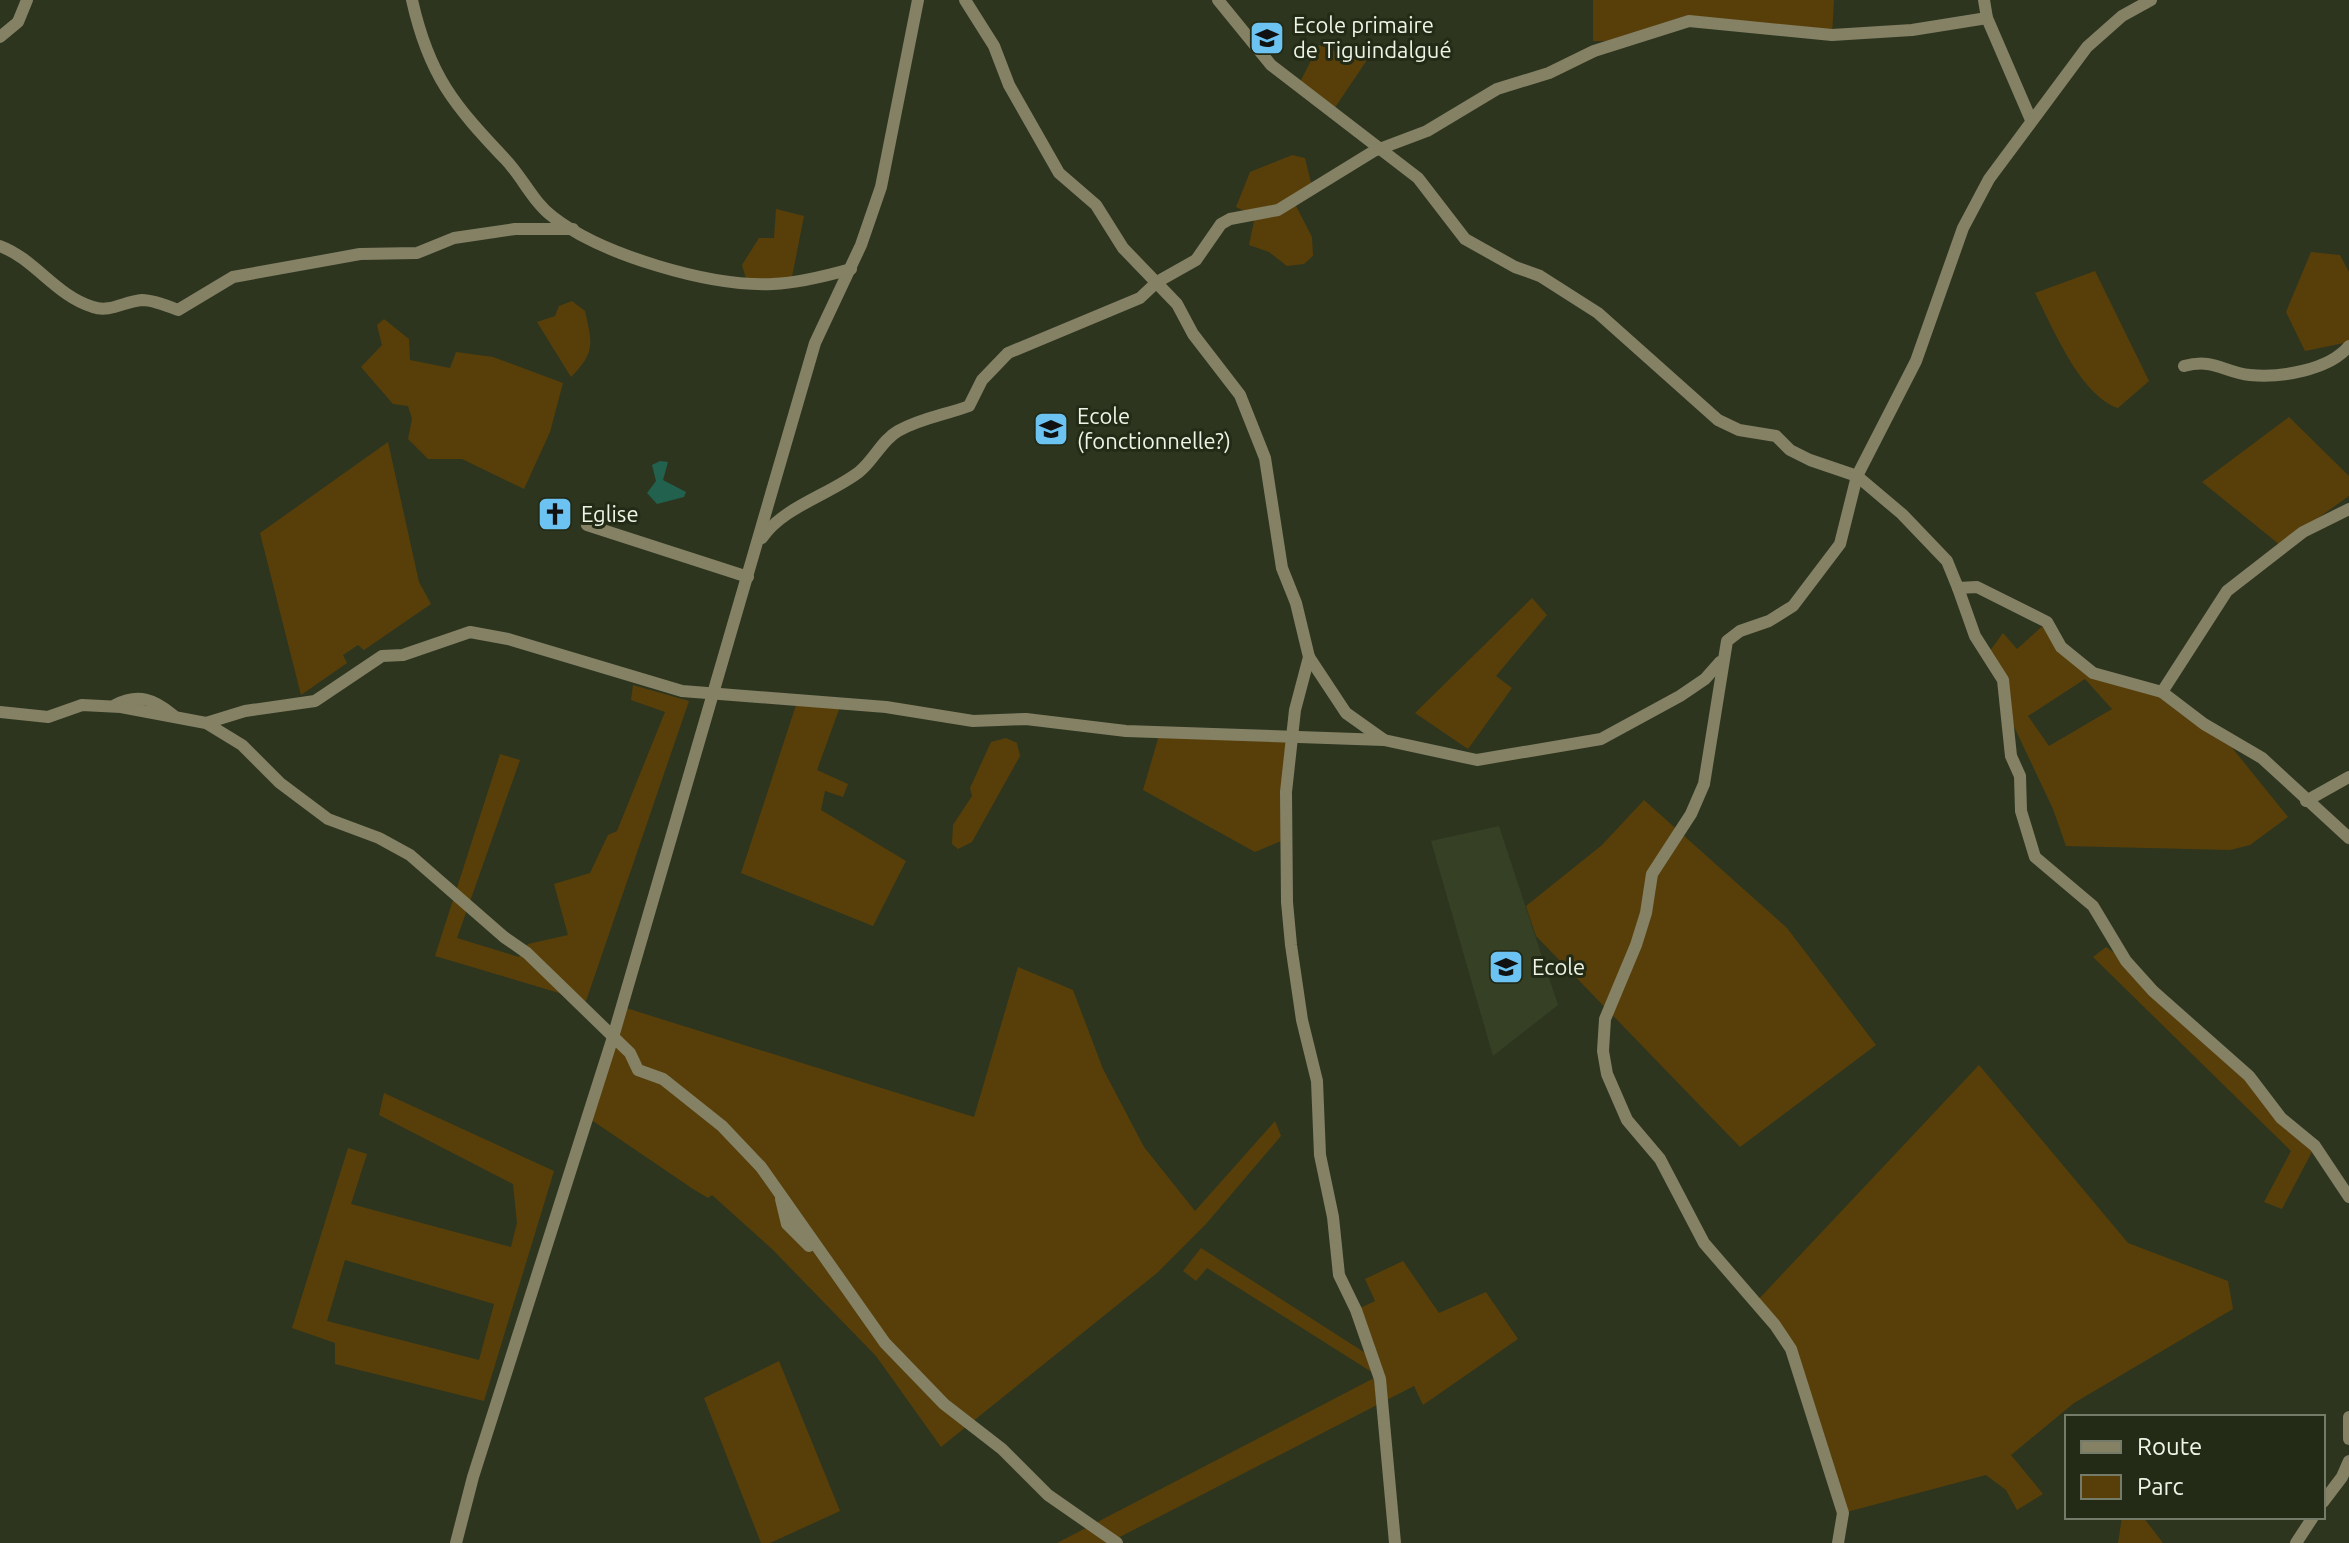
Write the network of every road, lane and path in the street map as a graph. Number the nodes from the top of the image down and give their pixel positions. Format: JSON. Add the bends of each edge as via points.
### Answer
{"nodes":[{"id":1,"x":27,"y":0,"type":"edge"},
{"id":2,"x":412,"y":0,"type":"edge"},
{"id":3,"x":918,"y":0,"type":"edge"},
{"id":4,"x":965,"y":0,"type":"edge"},
{"id":5,"x":1218,"y":0,"type":"edge"},
{"id":6,"x":1984,"y":0,"type":"edge"},
{"id":7,"x":2151,"y":0,"type":"edge"},
{"id":8,"x":1987,"y":18,"type":"junction"},
{"id":9,"x":0,"y":37,"type":"edge"},
{"id":10,"x":2031,"y":120,"type":"junction"},
{"id":11,"x":1381,"y":149,"type":"junction"},
{"id":12,"x":573,"y":229,"type":"junction"},
{"id":13,"x":0,"y":246,"type":"edge"},
{"id":14,"x":851,"y":269,"type":"junction"},
{"id":15,"x":1157,"y":282,"type":"junction"},
{"id":16,"x":2349,"y":346,"type":"edge"},
{"id":17,"x":2184,"y":366,"type":"dead end"},
{"id":18,"x":1857,"y":476,"type":"junction"},
{"id":19,"x":2349,"y":509,"type":"edge"},
{"id":20,"x":587,"y":525,"type":"dead end"},
{"id":21,"x":756,"y":547,"type":"junction"},
{"id":22,"x":748,"y":577,"type":"junction"},
{"id":23,"x":1958,"y":588,"type":"junction"},
{"id":24,"x":1309,"y":657,"type":"junction"},
{"id":25,"x":1722,"y":659,"type":"junction"},
{"id":26,"x":2162,"y":692,"type":"junction"},
{"id":27,"x":711,"y":694,"type":"junction"},
{"id":28,"x":0,"y":712,"type":"edge"},
{"id":29,"x":206,"y":723,"type":"junction"},
{"id":30,"x":1293,"y":735,"type":"junction"},
{"id":31,"x":1384,"y":740,"type":"junction"},
{"id":32,"x":2349,"y":777,"type":"edge"},
{"id":33,"x":2306,"y":801,"type":"junction"},
{"id":34,"x":2349,"y":838,"type":"edge"},
{"id":35,"x":613,"y":1037,"type":"junction"},
{"id":36,"x":2349,"y":1197,"type":"edge"},
{"id":37,"x":2349,"y":1417,"type":"edge"},
{"id":38,"x":2349,"y":1439,"type":"edge"},
{"id":39,"x":2349,"y":1461,"type":"edge"},
{"id":40,"x":2325,"y":1499,"type":"edge"},
{"id":41,"x":2312,"y":1519,"type":"edge"},
{"id":42,"x":456,"y":1543,"type":"edge"},
{"id":43,"x":1117,"y":1543,"type":"edge"},
{"id":44,"x":1395,"y":1543,"type":"edge"},
{"id":45,"x":1838,"y":1543,"type":"edge"},
{"id":46,"x":2296,"y":1543,"type":"edge"}],
"edges":[{"from":1,"to":9,"type":"street","via":[[18,22]]},
{"from":2,"to":12,"type":"street","via":[[434,73],[448,93],[552,216]]},
{"from":3,"to":14,"type":"street","via":[[881,187]]},
{"from":4,"to":15,"type":"street","via":[[1059,173],[1096,205],[1123,248]]},
{"from":5,"to":11,"type":"street","via":[[1271,65]]},
{"from":6,"to":8,"type":"street"},
{"from":7,"to":10,"type":"street","via":[[2122,16],[2087,47]]},
{"from":8,"to":10,"type":"street"},
{"from":8,"to":11,"type":"street","via":[[1832,35],[1689,21],[1497,89],[1427,131]]},
{"from":10,"to":18,"type":"street","via":[[1989,179],[1963,228],[1925,339]]},
{"from":11,"to":15,"type":"street","via":[[1278,210],[1221,224],[1196,260]]},
{"from":11,"to":18,"type":"street","via":[[1434,194],[1465,239],[1540,276],[1598,313],[1714,417],[1739,430],[1776,436],[1820,465]]},
{"from":12,"to":13,"type":"street","via":[[515,229],[454,238],[417,253],[360,254],[244,275],[219,282],[178,310],[142,300],[95,308]]},
{"from":12,"to":14,"type":"street","via":[[686,273],[733,280],[772,284]]},
{"from":14,"to":21,"type":"street","via":[[815,343]]},
{"from":15,"to":21,"type":"street","via":[[1121,309],[1008,353],[982,380],[969,406],[893,434],[865,467],[835,490],[782,516]]},
{"from":15,"to":24,"type":"street","via":[[1240,395],[1254,426],[1271,481],[1282,568]]},
{"from":16,"to":17,"type":"street","via":[[2330,361],[2277,374],[2251,375],[2209,361]]},
{"from":18,"to":23,"type":"street","via":[[1947,561]]},
{"from":18,"to":25,"type":"street","via":[[1840,544],[1827,562],[1793,606],[1727,641]]},
{"from":19,"to":26,"type":"street","via":[[2303,532],[2227,591]]},
{"from":20,"to":22,"type":"street"},
{"from":21,"to":22,"type":"street"},
{"from":22,"to":27,"type":"street"},
{"from":23,"to":26,"type":"street","via":[[1977,587],[2047,622],[2061,647],[2093,673]]},
{"from":23,"to":36,"type":"street","via":[[1975,636],[2003,680],[2011,756],[2020,776],[2021,811],[2035,857],[2093,906],[2126,961],[2153,991],[2249,1076],[2281,1118],[2315,1146]]},
{"from":24,"to":30,"type":"street"},
{"from":24,"to":31,"type":"street","via":[[1346,713]]},
{"from":25,"to":31,"type":"street","via":[[1705,679],[1623,730],[1576,746],[1477,760]]},
{"from":25,"to":45,"type":"street","via":[[1704,784],[1652,874],[1636,945],[1605,1019],[1603,1051],[1614,1095],[1627,1120],[1660,1159],[1704,1243],[1791,1349],[1843,1513]]},
{"from":26,"to":33,"type":"street","via":[[2262,758]]},
{"from":27,"to":29,"type":"street","via":[[682,691],[470,632],[403,655],[382,656],[315,701],[245,711]]},
{"from":27,"to":30,"type":"street","via":[[886,707],[973,721],[1026,719],[1126,731]]},
{"from":27,"to":35,"type":"street"},
{"from":28,"to":29,"type":"street","via":[[48,717],[82,705]]},
{"from":29,"to":35,"type":"street","via":[[242,745],[280,783],[328,819],[410,855],[527,953]]},
{"from":30,"to":31,"type":"street"},
{"from":30,"to":44,"type":"street","via":[[1286,792],[1293,958],[1317,1081],[1320,1155],[1339,1275],[1380,1379]]},
{"from":32,"to":33,"type":"street"},
{"from":33,"to":34,"type":"street"},
{"from":35,"to":42,"type":"street"},
{"from":35,"to":43,"type":"street","via":[[638,1070],[663,1079],[722,1126],[779,1192],[885,1343],[944,1404],[1002,1449],[1048,1495]]},
{"from":37,"to":38,"type":"street"},
{"from":39,"to":40,"type":"street"},
{"from":41,"to":46,"type":"street"}]}
